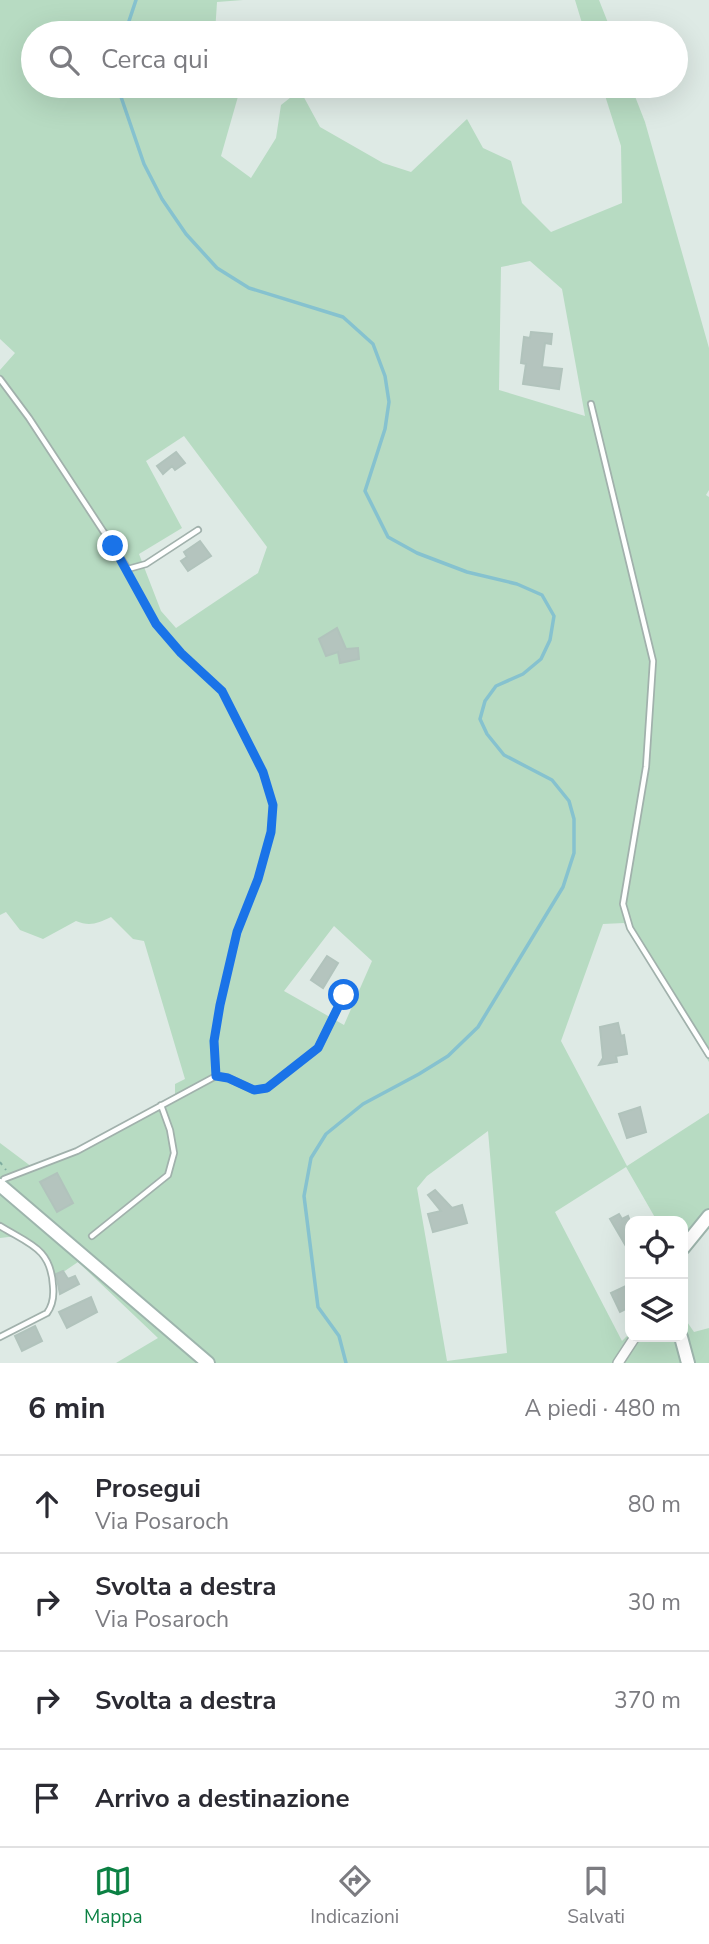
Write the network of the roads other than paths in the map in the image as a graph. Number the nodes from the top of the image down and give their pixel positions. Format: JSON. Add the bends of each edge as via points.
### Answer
{"nodes":[{"id":1,"x":0,"y":379,"type":"edge"},
{"id":2,"x":591,"y":404,"type":"dead end"},
{"id":3,"x":198,"y":530,"type":"dead end"},
{"id":4,"x":344,"y":995,"type":"dead end"},
{"id":5,"x":709,"y":1055,"type":"edge"},
{"id":6,"x":161,"y":1105,"type":"junction"},
{"id":7,"x":5,"y":1180,"type":"edge"},
{"id":8,"x":709,"y":1216,"type":"edge"},
{"id":9,"x":0,"y":1226,"type":"edge"},
{"id":10,"x":92,"y":1236,"type":"dead end"},
{"id":11,"x":688,"y":1242,"type":"edge"},
{"id":12,"x":0,"y":1337,"type":"edge"},
{"id":13,"x":632,"y":1342,"type":"edge"},
{"id":14,"x":682,"y":1342,"type":"edge"},
{"id":15,"x":208,"y":1363,"type":"edge"},
{"id":16,"x":618,"y":1363,"type":"edge"},
{"id":17,"x":688,"y":1363,"type":"edge"}],
"edges":[{"from":1,"to":3,"type":"lane","via":[[128,569],[146,564]]},
{"from":2,"to":5,"type":"lane","via":[[653,662],[646,767],[623,904],[630,928]]},
{"from":4,"to":6,"type":"lane","via":[[318,1048],[267,1088],[254,1090],[216,1076]]},
{"from":6,"to":7,"type":"lane","via":[[76,1151]]},
{"from":6,"to":10,"type":"lane","via":[[174,1153],[167,1175]]},
{"from":7,"to":15,"type":"main road"},
{"from":8,"to":11,"type":"main road"},
{"from":9,"to":12,"type":"lane","via":[[46,1256],[54,1291],[47,1313]]},
{"from":13,"to":16,"type":"street"},
{"from":14,"to":17,"type":"main road"}]}
